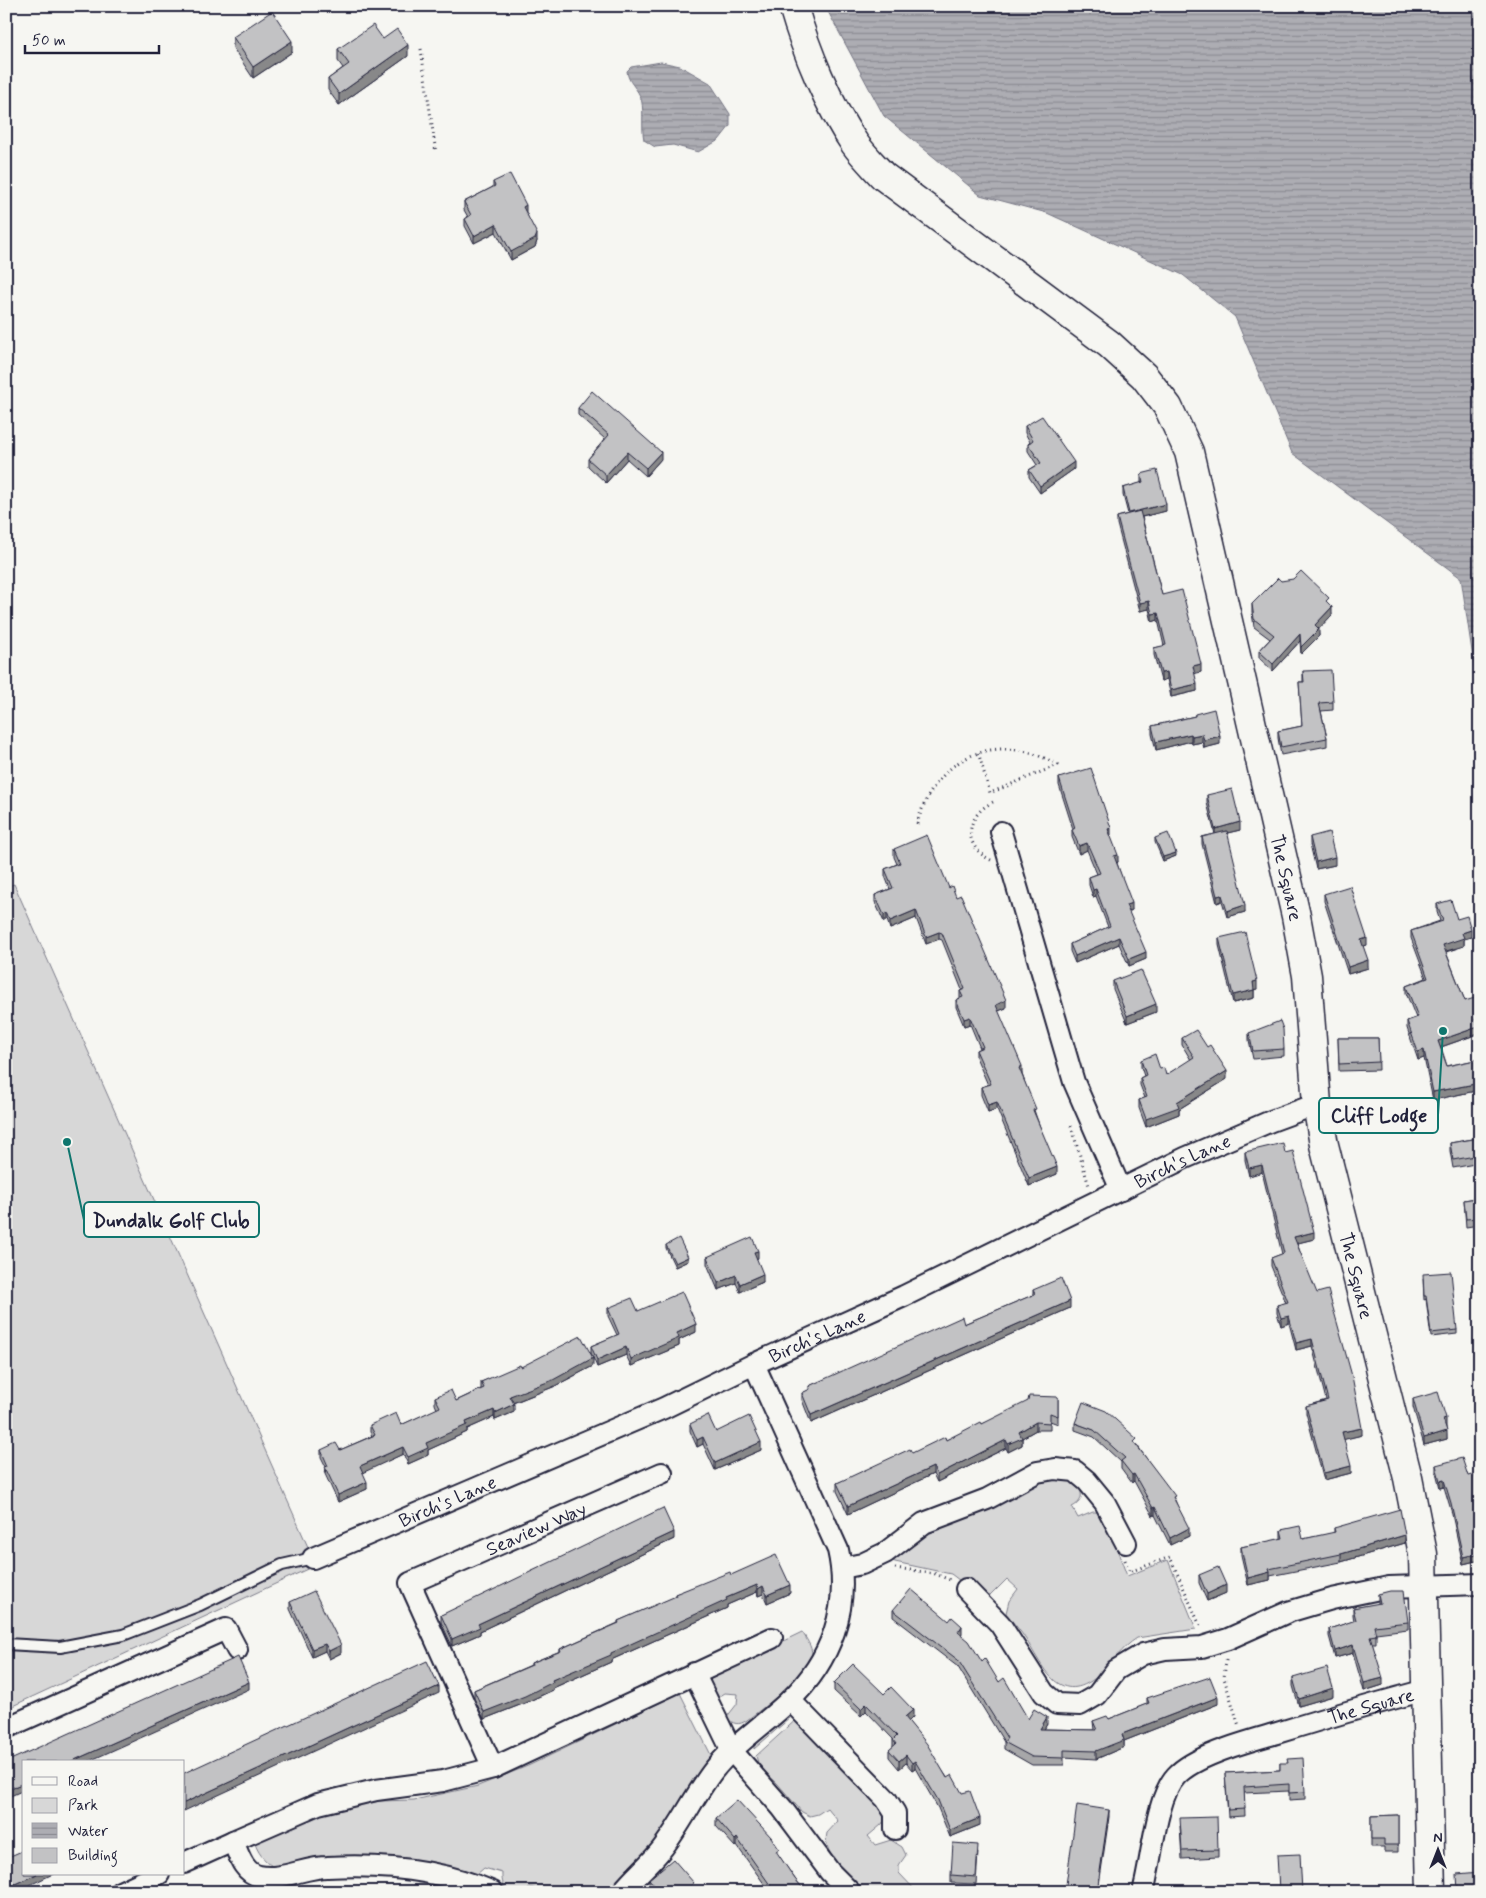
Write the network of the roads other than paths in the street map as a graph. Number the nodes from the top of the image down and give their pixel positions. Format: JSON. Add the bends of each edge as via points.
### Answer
{"nodes":[{"id":1,"x":793,"y":6,"type":"edge"},
{"id":2,"x":1001,"y":832,"type":"dead end"},
{"id":3,"x":1317,"y":1104,"type":"junction"},
{"id":4,"x":1120,"y":1190,"type":"junction"},
{"id":5,"x":754,"y":1364,"type":"junction"},
{"id":6,"x":662,"y":1473,"type":"dead end"},
{"id":7,"x":1126,"y":1544,"type":"road end"},
{"id":8,"x":313,"y":1558,"type":"joint"},
{"id":9,"x":842,"y":1568,"type":"junction"},
{"id":10,"x":1480,"y":1584,"type":"edge"},
{"id":11,"x":1424,"y":1587,"type":"junction"},
{"id":12,"x":966,"y":1589,"type":"road end"},
{"id":13,"x":772,"y":1638,"type":"dead end"},
{"id":14,"x":6,"y":1644,"type":"edge"},
{"id":15,"x":237,"y":1650,"type":"dead end"},
{"id":16,"x":694,"y":1673,"type":"junction"},
{"id":17,"x":1426,"y":1690,"type":"junction"},
{"id":18,"x":790,"y":1700,"type":"junction"},
{"id":19,"x":6,"y":1728,"type":"edge"},
{"id":20,"x":732,"y":1751,"type":"junction"},
{"id":21,"x":493,"y":1768,"type":"junction"},
{"id":22,"x":895,"y":1830,"type":"dead end"},
{"id":23,"x":233,"y":1841,"type":"junction"},
{"id":24,"x":185,"y":1864,"type":"edge"},
{"id":25,"x":156,"y":1876,"type":"edge"},
{"id":26,"x":120,"y":1892,"type":"edge"},
{"id":27,"x":492,"y":1892,"type":"edge"},
{"id":28,"x":622,"y":1892,"type":"edge"},
{"id":29,"x":850,"y":1892,"type":"edge"},
{"id":30,"x":1143,"y":1892,"type":"edge"},
{"id":31,"x":1431,"y":1892,"type":"edge"}],
"edges":[{"from":1,"to":3,"type":"main road","name":"The Square","via":[[817,72],[838,115],[860,150],[883,176],[1109,344],[1144,376],[1168,407],[1189,452],[1197,482],[1296,916],[1307,976]]},
{"from":2,"to":4,"type":"street","via":[[1074,1082]]},
{"from":3,"to":4,"type":"street","name":"Birch's Lane","via":[[1192,1155]]},
{"from":3,"to":11,"type":"main road","name":"The Square","via":[[1341,1218],[1408,1478],[1423,1554]]},
{"from":4,"to":5,"type":"street","name":"Birch's Lane","via":[[904,1296]]},
{"from":5,"to":8,"type":"street","name":"Birch's Lane","via":[[664,1408]]},
{"from":5,"to":9,"type":"street","via":[[838,1550]]},
{"from":6,"to":21,"type":"street","name":"Seaview Way","via":[[410,1583]]},
{"from":7,"to":9,"type":"street","via":[[1105,1502],[1088,1481],[1075,1471],[1055,1469],[1037,1472],[987,1499],[924,1523],[886,1553],[862,1564]]},
{"from":8,"to":14,"type":"lane","via":[[282,1565],[200,1605],[123,1636],[60,1647]]},
{"from":9,"to":18,"type":"street","via":[[843,1598],[832,1640],[815,1670]]},
{"from":10,"to":11,"type":"street"},
{"from":11,"to":12,"type":"street","via":[[1389,1587],[1332,1599],[1288,1612],[1228,1639],[1143,1654],[1116,1670],[1097,1695],[1080,1705],[1057,1704],[1044,1693],[1000,1624]]},
{"from":11,"to":17,"type":"main road","name":"The Square"},
{"from":13,"to":16,"type":"street"},
{"from":15,"to":19,"type":"street","via":[[226,1629]]},
{"from":16,"to":20,"type":"street"},
{"from":16,"to":21,"type":"street"},
{"from":17,"to":30,"type":"street","name":"The Square","via":[[1209,1754],[1177,1775],[1168,1789],[1157,1825]]},
{"from":17,"to":31,"type":"main road"},
{"from":18,"to":20,"type":"street"},
{"from":18,"to":22,"type":"street","via":[[886,1799],[894,1813]]},
{"from":20,"to":28,"type":"street","via":[[714,1770],[661,1850]]},
{"from":20,"to":29,"type":"street","via":[[782,1808],[830,1872]]},
{"from":21,"to":23,"type":"street","via":[[443,1781],[376,1790],[318,1804]]},
{"from":23,"to":24,"type":"street"},
{"from":23,"to":27,"type":"street","via":[[243,1866],[258,1876],[325,1867],[382,1867],[428,1873]]},
{"from":25,"to":26,"type":"street"}]}
